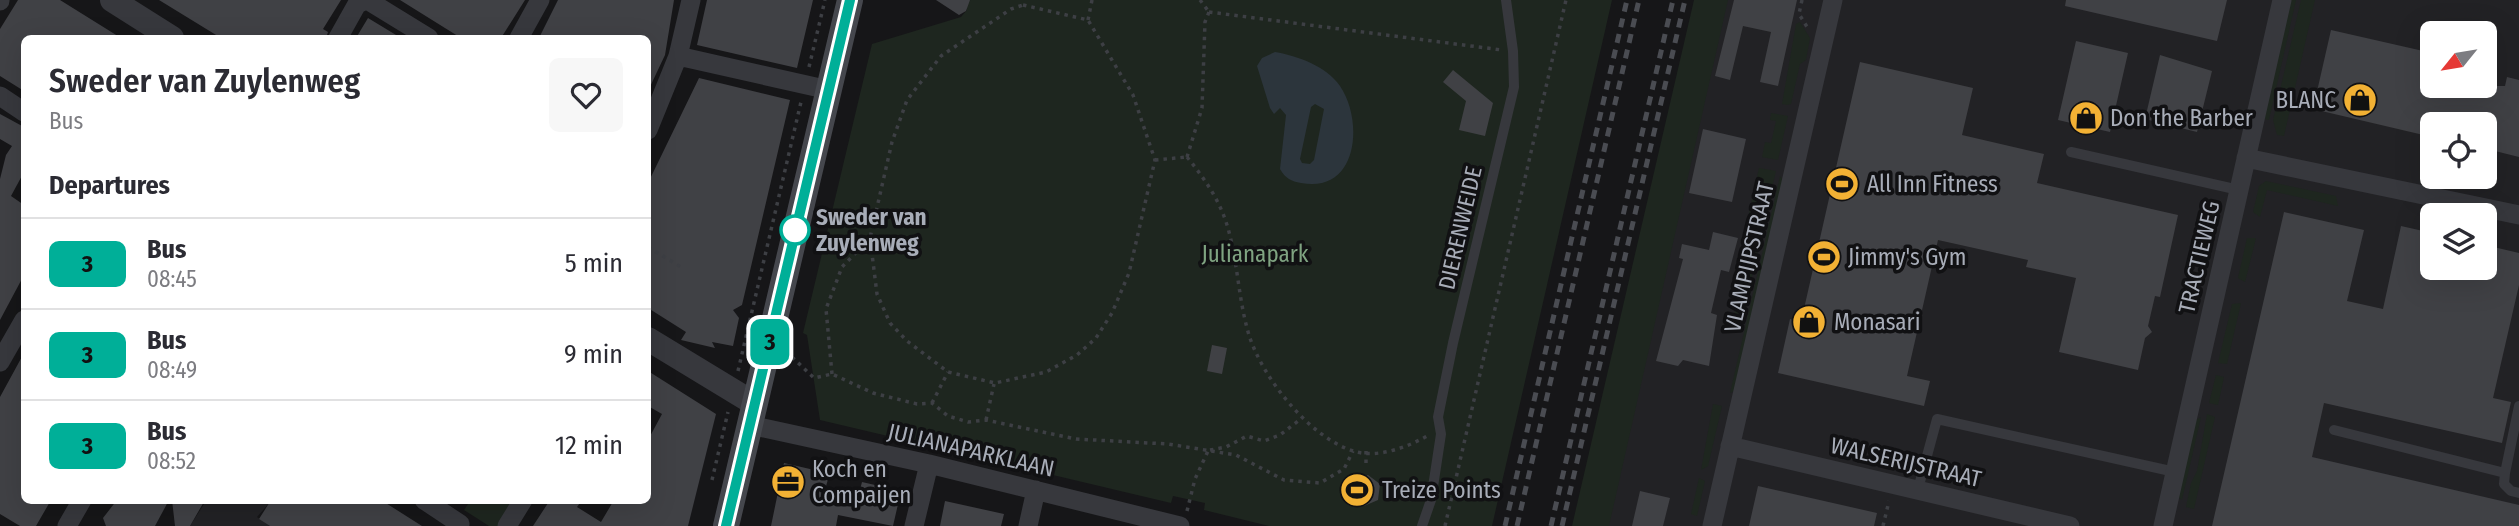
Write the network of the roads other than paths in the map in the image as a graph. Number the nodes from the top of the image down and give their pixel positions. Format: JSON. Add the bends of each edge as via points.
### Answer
{"nodes":[{"id":1,"x":112,"y":0,"type":"edge"},
{"id":2,"x":367,"y":0,"type":"edge"},
{"id":3,"x":540,"y":0,"type":"edge"},
{"id":4,"x":691,"y":0,"type":"edge"},
{"id":5,"x":850,"y":0,"type":"edge"},
{"id":6,"x":1506,"y":0,"type":"edge"},
{"id":7,"x":1833,"y":0,"type":"edge"},
{"id":8,"x":2282,"y":0,"type":"edge"},
{"id":9,"x":167,"y":35,"type":"edge"},
{"id":10,"x":340,"y":35,"type":"edge"},
{"id":11,"x":424,"y":35,"type":"edge"},
{"id":12,"x":521,"y":35,"type":"edge"},
{"id":13,"x":678,"y":56,"type":"junction"},
{"id":14,"x":817,"y":87,"type":"junction"},
{"id":15,"x":0,"y":96,"type":"edge"},
{"id":16,"x":21,"y":110,"type":"edge"},
{"id":17,"x":651,"y":123,"type":"edge"},
{"id":18,"x":2071,"y":152,"type":"dead end"},
{"id":19,"x":2246,"y":158,"type":"junction"},
{"id":20,"x":2239,"y":190,"type":"junction"},
{"id":21,"x":2519,"y":215,"type":"edge"},
{"id":22,"x":21,"y":325,"type":"edge"},
{"id":23,"x":651,"y":341,"type":"edge"},
{"id":24,"x":0,"y":362,"type":"edge"},
{"id":25,"x":2519,"y":406,"type":"edge"},
{"id":26,"x":746,"y":407,"type":"junction"},
{"id":27,"x":2334,"y":430,"type":"dead end"},
{"id":28,"x":1730,"y":446,"type":"junction"},
{"id":29,"x":929,"y":464,"type":"junction"},
{"id":30,"x":2175,"y":472,"type":"junction"},
{"id":31,"x":2505,"y":473,"type":"junction"},
{"id":32,"x":1918,"y":489,"type":"junction"},
{"id":33,"x":1036,"y":490,"type":"junction"},
{"id":34,"x":2519,"y":493,"type":"edge"},
{"id":35,"x":80,"y":504,"type":"edge"},
{"id":36,"x":430,"y":504,"type":"edge"},
{"id":37,"x":521,"y":504,"type":"edge"},
{"id":38,"x":1183,"y":519,"type":"edge"},
{"id":39,"x":461,"y":525,"type":"edge"},
{"id":40,"x":67,"y":526,"type":"edge"},
{"id":41,"x":507,"y":526,"type":"edge"},
{"id":42,"x":726,"y":526,"type":"edge"},
{"id":43,"x":914,"y":526,"type":"edge"},
{"id":44,"x":1028,"y":526,"type":"edge"},
{"id":45,"x":1422,"y":526,"type":"edge"},
{"id":46,"x":1712,"y":526,"type":"edge"},
{"id":47,"x":2070,"y":526,"type":"edge"},
{"id":48,"x":2163,"y":526,"type":"edge"}],
"edges":[{"from":1,"to":9,"type":"street"},
{"from":2,"to":10,"type":"street","via":[[357,5]]},
{"from":2,"to":11,"type":"street"},
{"from":3,"to":12,"type":"street"},
{"from":4,"to":13,"type":"street"},
{"from":5,"to":14,"type":"main road"},
{"from":6,"to":45,"type":"lane","name":"DIERENWEIDE","via":[[1514,87],[1438,417],[1441,434],[1431,500]]},
{"from":7,"to":28,"type":"street","name":"VLAMPIJPSTRAAT"},
{"from":8,"to":19,"type":"street","name":"TRACTIEWEG"},
{"from":13,"to":14,"type":"street"},
{"from":13,"to":17,"type":"street"},
{"from":14,"to":26,"type":"main road"},
{"from":15,"to":16,"type":"street"},
{"from":18,"to":20,"type":"lane"},
{"from":19,"to":20,"type":"street","name":"TRACTIEWEG"},
{"from":19,"to":21,"type":"street"},
{"from":20,"to":30,"type":"street","name":"TRACTIEWEG"},
{"from":22,"to":24,"type":"street"},
{"from":23,"to":26,"type":"street"},
{"from":25,"to":31,"type":"lane"},
{"from":26,"to":29,"type":"street","name":"JULIANAPARKLAAN"},
{"from":26,"to":42,"type":"main road"},
{"from":27,"to":31,"type":"lane"},
{"from":28,"to":32,"type":"street","name":"WALSERIJSTRAAT"},
{"from":28,"to":46,"type":"street","name":"VLAMPIJPSTRAAT"},
{"from":29,"to":33,"type":"street","name":"JULIANAPARKLAAN"},
{"from":29,"to":43,"type":"street"},
{"from":30,"to":32,"type":"lane","via":[[1937,419]]},
{"from":30,"to":48,"type":"street","name":"TRACTIEWEG"},
{"from":31,"to":34,"type":"lane","via":[[2504,484]]},
{"from":32,"to":47,"type":"street","name":"WALSERIJSTRAAT"},
{"from":33,"to":38,"type":"street","name":"JULIANAPARKLAAN"},
{"from":33,"to":44,"type":"street"},
{"from":35,"to":40,"type":"street"},
{"from":36,"to":39,"type":"street"},
{"from":37,"to":41,"type":"street"}]}
